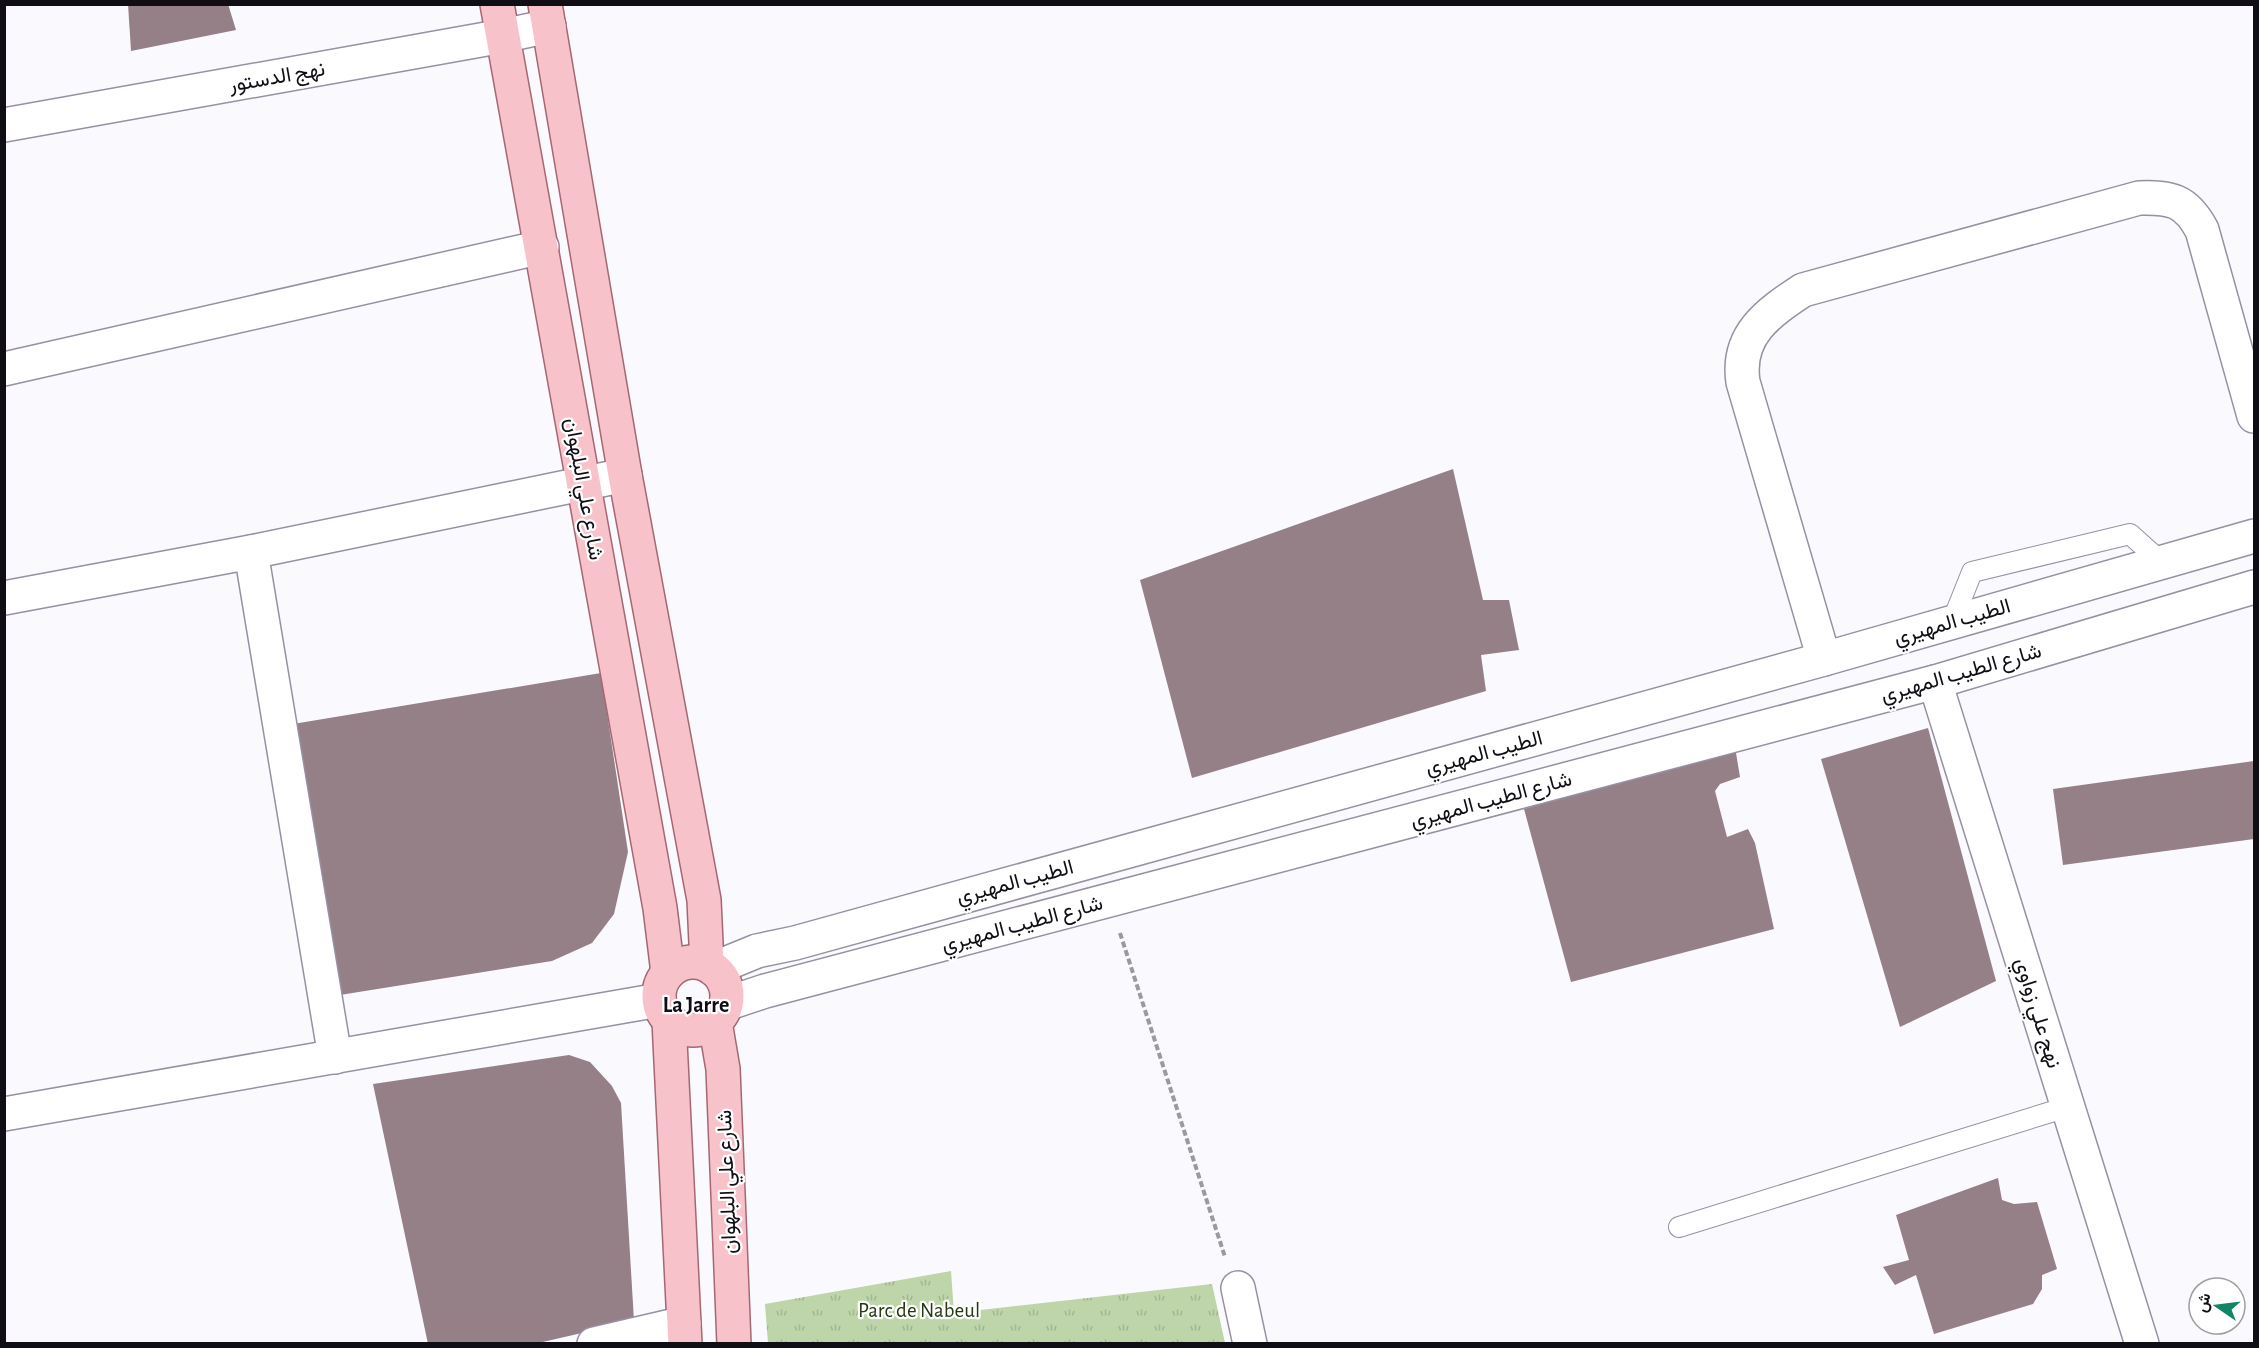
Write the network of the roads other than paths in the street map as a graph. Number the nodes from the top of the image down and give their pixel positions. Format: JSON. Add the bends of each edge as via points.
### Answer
{"nodes":[{"id":1,"x":497,"y":4,"type":"edge"},
{"id":2,"x":547,"y":15,"type":"edge"},
{"id":3,"x":503,"y":36,"type":"junction"},
{"id":4,"x":4,"y":125,"type":"edge"},
{"id":5,"x":542,"y":247,"type":"junction"},
{"id":6,"x":4,"y":369,"type":"edge"},
{"id":7,"x":2254,"y":416,"type":"edge"},
{"id":8,"x":625,"y":475,"type":"junction"},
{"id":9,"x":583,"y":485,"type":"junction"},
{"id":10,"x":2254,"y":536,"type":"edge"},
{"id":11,"x":251,"y":552,"type":"junction"},
{"id":12,"x":2161,"y":562,"type":"junction"},
{"id":13,"x":2254,"y":587,"type":"edge"},
{"id":14,"x":4,"y":598,"type":"edge"},
{"id":15,"x":1952,"y":622,"type":"junction"},
{"id":16,"x":1824,"y":659,"type":"junction"},
{"id":17,"x":1935,"y":682,"type":"junction"},
{"id":18,"x":710,"y":967,"type":"junction"},
{"id":19,"x":665,"y":998,"type":"junction"},
{"id":20,"x":721,"y":1013,"type":"junction"},
{"id":21,"x":335,"y":1057,"type":"junction"},
{"id":22,"x":2067,"y":1107,"type":"junction"},
{"id":23,"x":4,"y":1114,"type":"edge"},
{"id":24,"x":1679,"y":1227,"type":"dead end"},
{"id":25,"x":1238,"y":1288,"type":"road end"},
{"id":26,"x":684,"y":1333,"type":"edge"},
{"id":27,"x":594,"y":1344,"type":"edge"},
{"id":28,"x":734,"y":1344,"type":"edge"},
{"id":29,"x":1250,"y":1344,"type":"edge"},
{"id":30,"x":2142,"y":1344,"type":"edge"}],
"edges":[{"from":1,"to":3,"type":"main road","name":"شارع علي البلهوان"},
{"from":2,"to":3,"type":"street","name":"نهج الدستور"},
{"from":2,"to":8,"type":"main road","name":"شارع علي البلهوان"},
{"from":3,"to":4,"type":"street","name":"نهج الدستور"},
{"from":3,"to":5,"type":"main road","name":"شارع علي البلهوان"},
{"from":5,"to":6,"type":"street"},
{"from":5,"to":9,"type":"main road","name":"شارع علي البلهوان"},
{"from":7,"to":16,"type":"street","via":[[2202,230],[2194,214],[2162,197],[2139,198],[1803,290],[1769,312],[1754,332],[1740,364]]},
{"from":8,"to":9,"type":"street"},
{"from":8,"to":18,"type":"main road","name":"شارع علي البلهوان","via":[[704,900]]},
{"from":9,"to":11,"type":"street"},
{"from":9,"to":19,"type":"main road","name":"شارع علي البلهوان","via":[[660,908]]},
{"from":10,"to":12,"type":"street","name":"الطيب المهيري"},
{"from":11,"to":14,"type":"street"},
{"from":11,"to":21,"type":"street"},
{"from":12,"to":15,"type":"street","name":"الطيب المهيري"},
{"from":12,"to":15,"type":"lane","via":[[2130,534],[1972,572]]},
{"from":13,"to":17,"type":"street","name":"شارع الطيب المهيري"},
{"from":15,"to":16,"type":"street","name":"الطيب المهيري"},
{"from":16,"to":18,"type":"street","name":"الطيب المهيري"},
{"from":17,"to":20,"type":"street","name":"شارع الطيب المهيري","via":[[765,991]]},
{"from":17,"to":22,"type":"street","name":"نهج علي زواوي"},
{"from":18,"to":19,"type":"main road","via":[[693,962],[679,965]]},
{"from":18,"to":20,"type":"main road","via":[[725,985]]},
{"from":19,"to":20,"type":"main road","via":[[684,1029],[700,1029]]},
{"from":19,"to":21,"type":"street"},
{"from":19,"to":26,"type":"main road","name":"شارع علي البلهوان"},
{"from":20,"to":28,"type":"main road","name":"شارع علي البلهوان"},
{"from":21,"to":23,"type":"street"},
{"from":22,"to":24,"type":"lane"},
{"from":22,"to":30,"type":"street","name":"نهج علي زواوي"},
{"from":25,"to":29,"type":"street"},
{"from":26,"to":27,"type":"street"}]}
